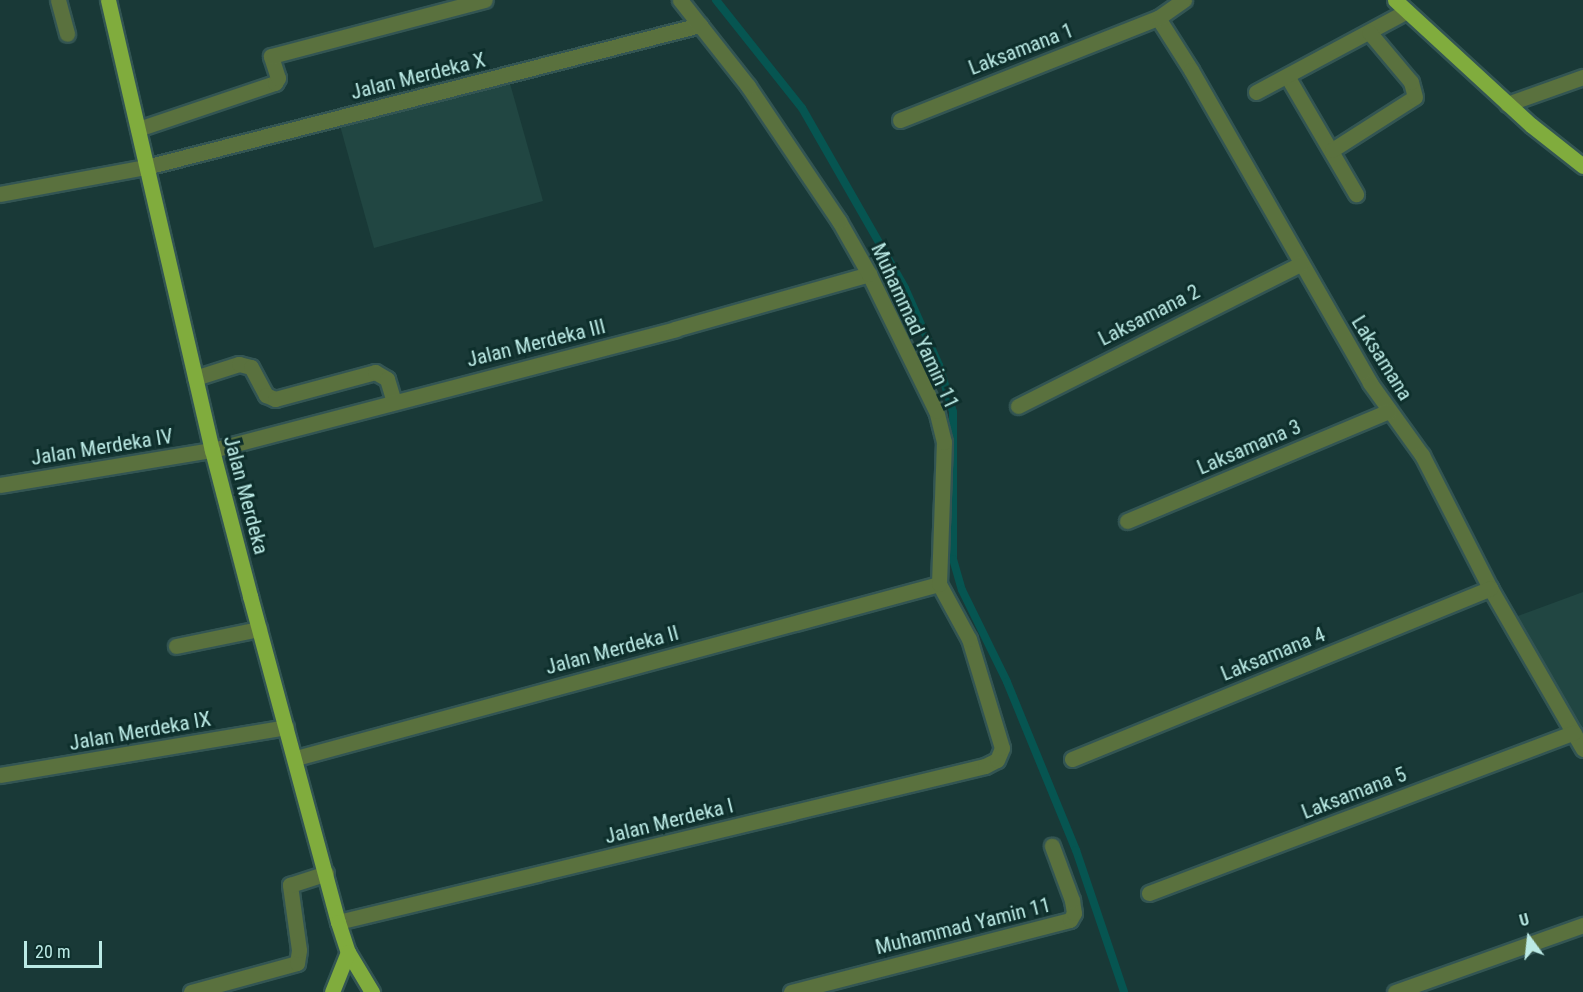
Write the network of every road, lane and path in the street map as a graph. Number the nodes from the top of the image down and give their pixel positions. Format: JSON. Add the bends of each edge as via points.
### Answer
{"nodes":[{"id":1,"x":58,"y":0,"type":"edge"},
{"id":2,"x":108,"y":0,"type":"edge"},
{"id":3,"x":485,"y":0,"type":"edge"},
{"id":4,"x":680,"y":0,"type":"edge"},
{"id":5,"x":1184,"y":0,"type":"edge"},
{"id":6,"x":1395,"y":0,"type":"edge"},
{"id":7,"x":1407,"y":11,"type":"junction"},
{"id":8,"x":1158,"y":18,"type":"junction"},
{"id":9,"x":700,"y":24,"type":"junction"},
{"id":10,"x":1369,"y":32,"type":"junction"},
{"id":11,"x":67,"y":34,"type":"dead end"},
{"id":12,"x":1287,"y":76,"type":"junction"},
{"id":13,"x":1583,"y":77,"type":"edge"},
{"id":14,"x":1256,"y":92,"type":"dead end"},
{"id":15,"x":1507,"y":104,"type":"junction"},
{"id":16,"x":900,"y":120,"type":"dead end"},
{"id":17,"x":138,"y":129,"type":"junction"},
{"id":18,"x":1332,"y":150,"type":"junction"},
{"id":19,"x":1583,"y":166,"type":"edge"},
{"id":20,"x":146,"y":167,"type":"junction"},
{"id":21,"x":0,"y":194,"type":"edge"},
{"id":22,"x":1356,"y":194,"type":"dead end"},
{"id":23,"x":1300,"y":264,"type":"junction"},
{"id":24,"x":869,"y":274,"type":"junction"},
{"id":25,"x":195,"y":378,"type":"junction"},
{"id":26,"x":394,"y":402,"type":"junction"},
{"id":27,"x":1018,"y":406,"type":"dead end"},
{"id":28,"x":1389,"y":411,"type":"junction"},
{"id":29,"x":212,"y":450,"type":"junction"},
{"id":30,"x":0,"y":485,"type":"edge"},
{"id":31,"x":1127,"y":521,"type":"dead end"},
{"id":32,"x":939,"y":584,"type":"junction"},
{"id":33,"x":1490,"y":588,"type":"junction"},
{"id":34,"x":259,"y":629,"type":"junction"},
{"id":35,"x":176,"y":646,"type":"dead end"},
{"id":36,"x":286,"y":726,"type":"junction"},
{"id":37,"x":1574,"y":732,"type":"junction"},
{"id":38,"x":1583,"y":749,"type":"edge"},
{"id":39,"x":296,"y":758,"type":"junction"},
{"id":40,"x":1072,"y":759,"type":"dead end"},
{"id":41,"x":0,"y":775,"type":"edge"},
{"id":42,"x":1052,"y":846,"type":"dead end"},
{"id":43,"x":326,"y":873,"type":"junction"},
{"id":44,"x":1149,"y":893,"type":"dead end"},
{"id":45,"x":338,"y":922,"type":"junction"},
{"id":46,"x":1583,"y":925,"type":"edge"},
{"id":47,"x":348,"y":952,"type":"junction"},
{"id":48,"x":217,"y":989,"type":"edge"},
{"id":49,"x":191,"y":992,"type":"edge"},
{"id":50,"x":332,"y":992,"type":"edge"},
{"id":51,"x":372,"y":992,"type":"edge"},
{"id":52,"x":791,"y":992,"type":"edge"},
{"id":53,"x":1395,"y":992,"type":"edge"}],
"edges":[{"from":1,"to":11,"type":"street"},
{"from":2,"to":17,"type":"main road","name":"Jalan Merdeka"},
{"from":3,"to":17,"type":"street","via":[[271,56],[275,82]]},
{"from":4,"to":9,"type":"street","name":"Muhammad Yamin 11"},
{"from":5,"to":8,"type":"street"},
{"from":6,"to":7,"type":"main road"},
{"from":7,"to":10,"type":"street"},
{"from":7,"to":15,"type":"main road"},
{"from":8,"to":16,"type":"street","name":"Laksamana 1"},
{"from":8,"to":23,"type":"street","name":"Laksamana"},
{"from":9,"to":20,"type":"street","name":"Jalan Merdeka X"},
{"from":9,"to":24,"type":"street","name":"Muhammad Yamin 11","via":[[748,86]]},
{"from":10,"to":12,"type":"street"},
{"from":10,"to":18,"type":"street","via":[[1411,82],[1415,97]]},
{"from":12,"to":14,"type":"street"},
{"from":12,"to":18,"type":"street"},
{"from":13,"to":15,"type":"street"},
{"from":15,"to":19,"type":"main road"},
{"from":17,"to":20,"type":"main road","name":"Jalan Merdeka"},
{"from":18,"to":22,"type":"street"},
{"from":20,"to":21,"type":"street","name":"Jalan Merdeka X"},
{"from":20,"to":25,"type":"main road","name":"Jalan Merdeka"},
{"from":23,"to":27,"type":"street","name":"Laksamana 2"},
{"from":23,"to":28,"type":"street","name":"Laksamana"},
{"from":24,"to":26,"type":"street","name":"Jalan Merdeka III"},
{"from":24,"to":32,"type":"street","name":"Muhammad Yamin 11","via":[[932,401],[944,442]]},
{"from":25,"to":26,"type":"street","via":[[239,364],[251,367],[266,395],[275,399],[375,372],[387,379]]},
{"from":25,"to":29,"type":"main road","name":"Jalan Merdeka"},
{"from":26,"to":29,"type":"street","name":"Jalan Merdeka III"},
{"from":28,"to":31,"type":"street","name":"Laksamana 3"},
{"from":28,"to":33,"type":"street","name":"Laksamana","via":[[1422,455]]},
{"from":29,"to":30,"type":"street","name":"Jalan Merdeka IV"},
{"from":29,"to":34,"type":"main road","name":"Jalan Merdeka"},
{"from":32,"to":39,"type":"street","name":"Jalan Merdeka II"},
{"from":32,"to":45,"type":"street","name":"Jalan Merdeka I","via":[[969,639],[1002,748],[997,760]]},
{"from":33,"to":37,"type":"street","name":"Laksamana"},
{"from":33,"to":40,"type":"street","name":"Laksamana 4"},
{"from":34,"to":35,"type":"street"},
{"from":34,"to":36,"type":"main road","name":"Jalan Merdeka"},
{"from":36,"to":39,"type":"main road","name":"Jalan Merdeka"},
{"from":36,"to":41,"type":"street","name":"Jalan Merdeka IX"},
{"from":37,"to":38,"type":"street","name":"Laksamana"},
{"from":37,"to":44,"type":"street","name":"Laksamana 5"},
{"from":39,"to":43,"type":"main road","name":"Jalan Merdeka"},
{"from":42,"to":52,"type":"street","name":"Muhammad Yamin 11","via":[[1072,900],[1074,913],[1070,920]]},
{"from":43,"to":45,"type":"main road","name":"Jalan Merdeka"},
{"from":43,"to":48,"type":"street","via":[[290,885],[299,950],[297,963]]},
{"from":45,"to":47,"type":"main road","name":"Jalan Merdeka"},
{"from":46,"to":53,"type":"street"},
{"from":47,"to":50,"type":"main road"},
{"from":47,"to":51,"type":"main road","name":"Jalan Merdeka"},
{"from":48,"to":49,"type":"street"}]}
